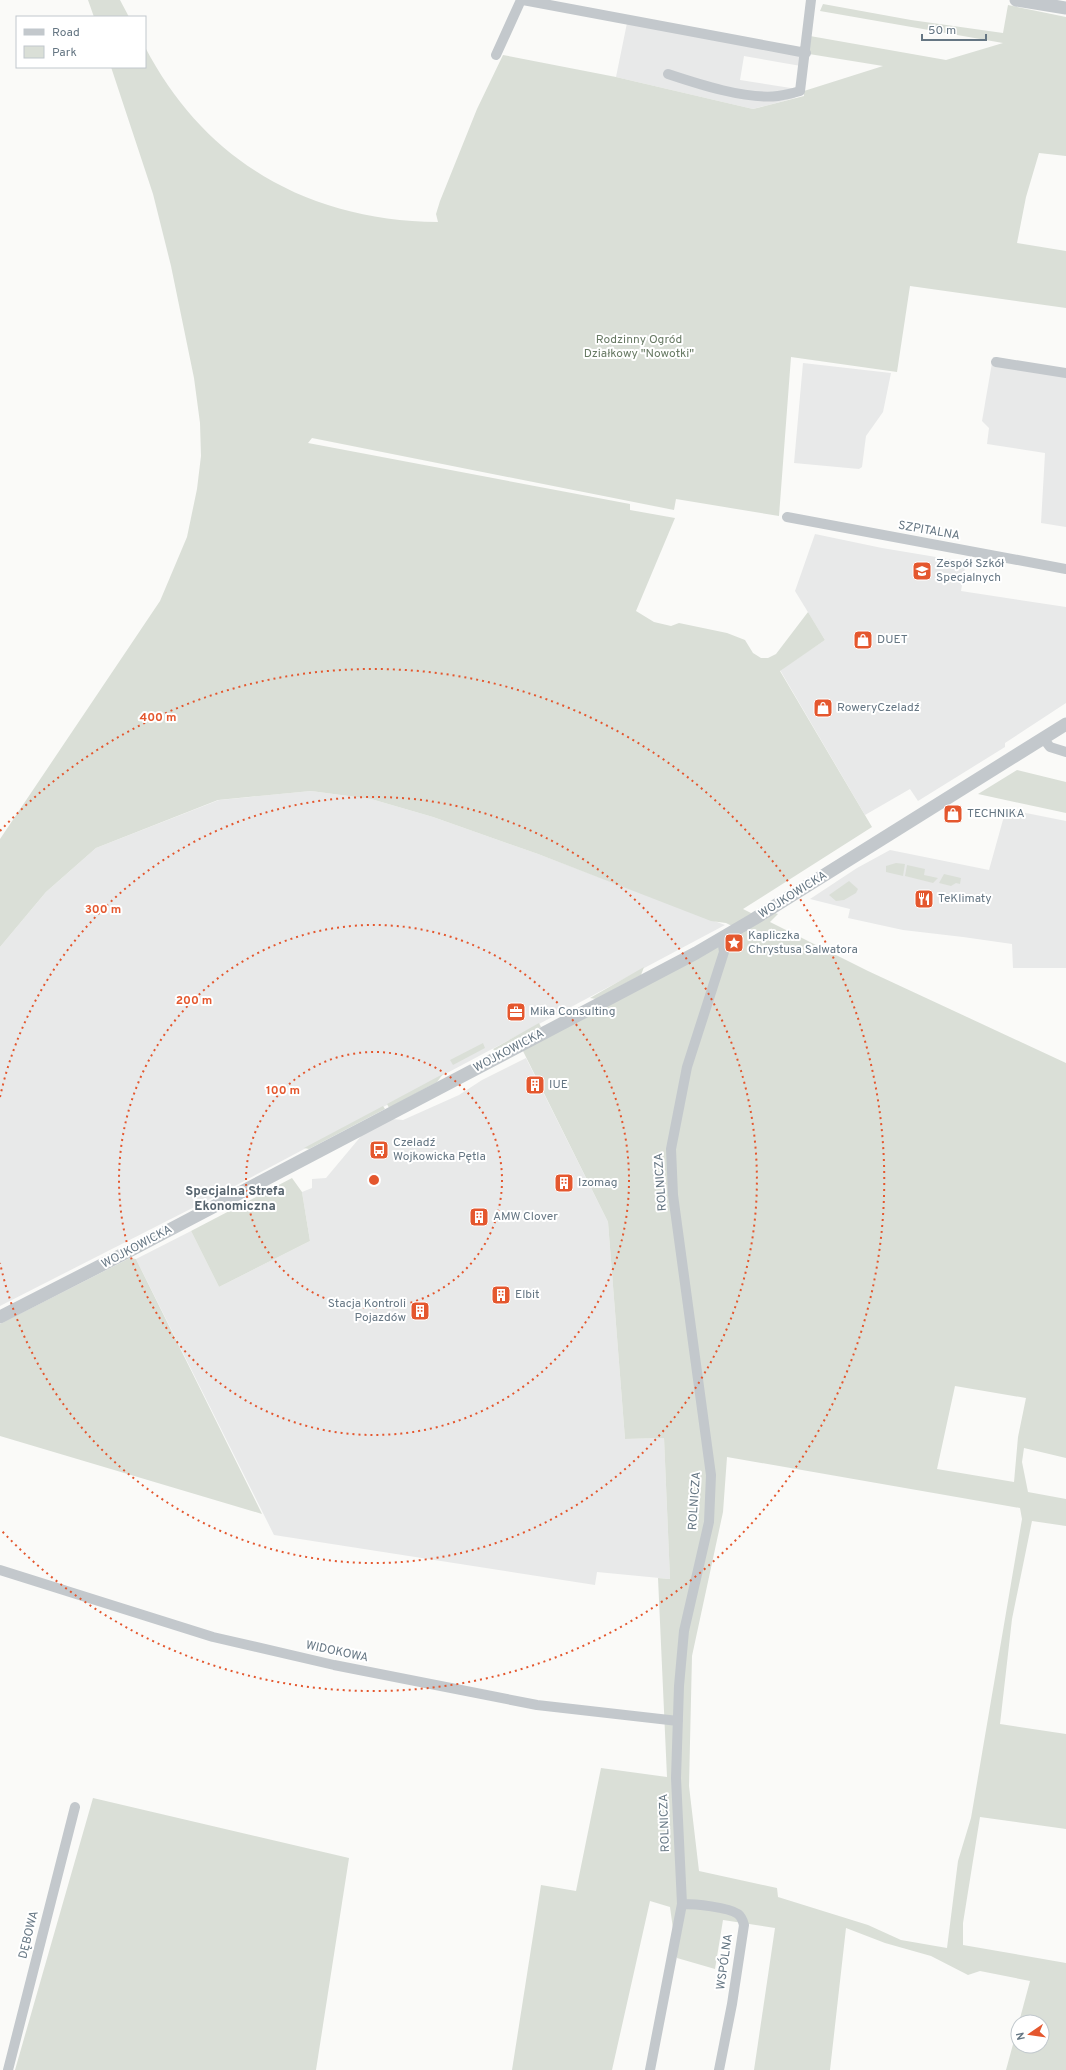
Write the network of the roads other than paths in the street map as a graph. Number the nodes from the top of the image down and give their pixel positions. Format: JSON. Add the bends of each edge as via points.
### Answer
{"nodes":[{"id":1,"x":522,"y":0,"type":"edge"},
{"id":2,"x":811,"y":0,"type":"edge"},
{"id":3,"x":1016,"y":0,"type":"edge"},
{"id":4,"x":1066,"y":8,"type":"edge"},
{"id":5,"x":806,"y":53,"type":"junction"},
{"id":6,"x":496,"y":55,"type":"dead end"},
{"id":7,"x":668,"y":74,"type":"dead end"},
{"id":8,"x":996,"y":362,"type":"dead end"},
{"id":9,"x":1066,"y":373,"type":"edge"},
{"id":10,"x":787,"y":517,"type":"dead end"},
{"id":11,"x":1066,"y":569,"type":"edge"},
{"id":12,"x":1066,"y":724,"type":"edge"},
{"id":13,"x":1043,"y":738,"type":"junction"},
{"id":14,"x":1066,"y":752,"type":"edge"},
{"id":15,"x":722,"y":938,"type":"junction"},
{"id":16,"x":0,"y":1317,"type":"edge"},
{"id":17,"x":0,"y":1570,"type":"edge"},
{"id":18,"x":678,"y":1721,"type":"junction"},
{"id":19,"x":75,"y":1806,"type":"dead end"},
{"id":20,"x":682,"y":1904,"type":"junction"},
{"id":21,"x":8,"y":2070,"type":"edge"},
{"id":22,"x":650,"y":2070,"type":"edge"},
{"id":23,"x":719,"y":2070,"type":"edge"}],
"edges":[{"from":1,"to":5,"type":"street"},
{"from":1,"to":6,"type":"street"},
{"from":2,"to":5,"type":"street"},
{"from":3,"to":4,"type":"street"},
{"from":5,"to":7,"type":"street","via":[[800,91],[777,96],[746,94],[710,87]]},
{"from":8,"to":9,"type":"street"},
{"from":10,"to":11,"type":"street","name":"SZPITALNA"},
{"from":12,"to":13,"type":"street","name":"WOJKOWICKA"},
{"from":13,"to":14,"type":"street","via":[[1050,747]]},
{"from":13,"to":15,"type":"street","name":"WOJKOWICKA"},
{"from":15,"to":16,"type":"street","name":"WOJKOWICKA","via":[[302,1161]]},
{"from":15,"to":18,"type":"street","name":"ROLNICZA","via":[[724,952],[687,1067],[671,1149],[673,1195],[711,1475],[709,1522],[684,1631]]},
{"from":17,"to":18,"type":"street","name":"WIDOKOWA","via":[[213,1637],[334,1665],[537,1705]]},
{"from":18,"to":20,"type":"street","name":"ROLNICZA","via":[[677,1824]]},
{"from":19,"to":21,"type":"street","name":"DĘBOWA"},
{"from":20,"to":22,"type":"street","name":"ROLNICZA"},
{"from":20,"to":23,"type":"street","name":"WSPÓLNA","via":[[728,1910],[738,1914],[744,1925]]}]}
